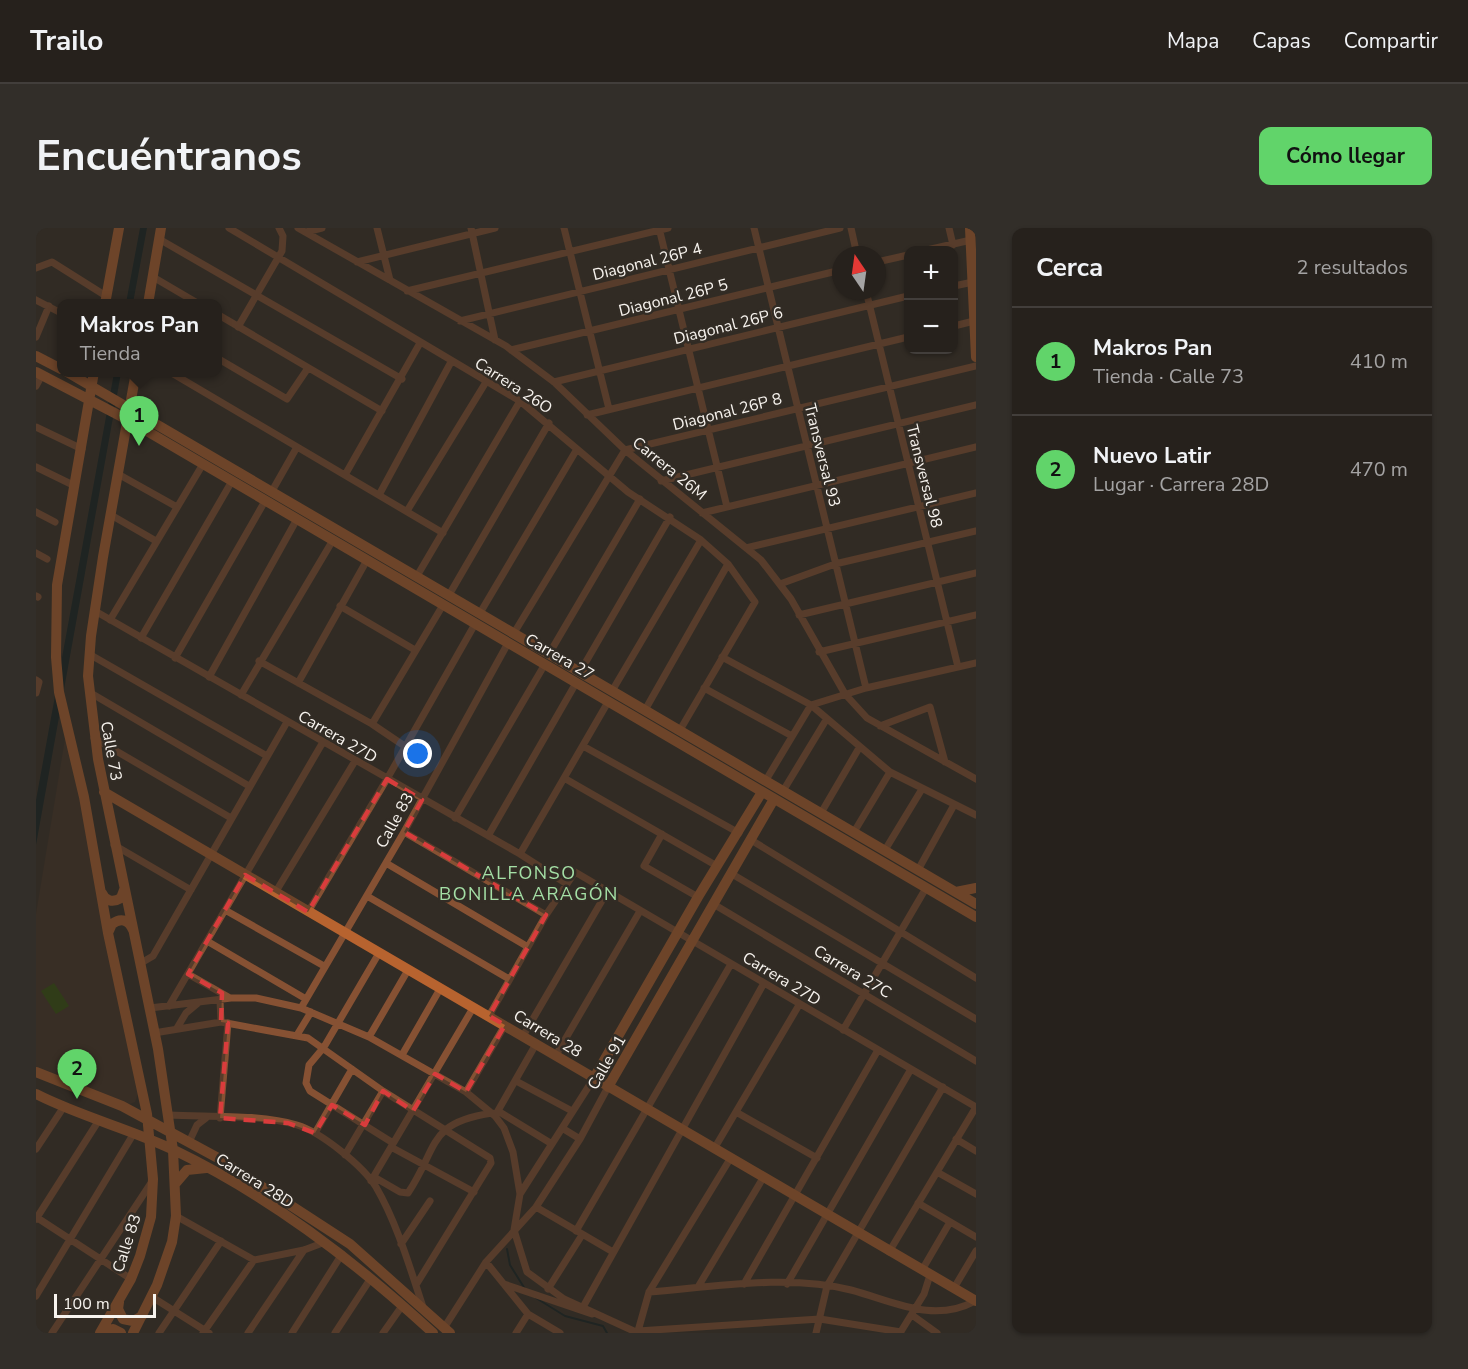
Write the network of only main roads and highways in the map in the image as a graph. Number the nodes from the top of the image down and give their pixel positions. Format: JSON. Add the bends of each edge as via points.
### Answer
{"nodes":[{"id":1,"x":118,"y":228,"type":"edge"},
{"id":2,"x":970,"y":228,"type":"edge"},
{"id":3,"x":160,"y":233,"type":"edge"},
{"id":4,"x":106,"y":299,"type":"edge"},
{"id":5,"x":149,"y":299,"type":"edge"},
{"id":6,"x":36,"y":356,"type":"edge"},
{"id":7,"x":976,"y":357,"type":"edge"},
{"id":8,"x":57,"y":367,"type":"edge"},
{"id":9,"x":39,"y":374,"type":"edge"},
{"id":10,"x":76,"y":377,"type":"edge"},
{"id":11,"x":93,"y":377,"type":"edge"},
{"id":12,"x":135,"y":377,"type":"edge"},
{"id":13,"x":92,"y":386,"type":"junction"},
{"id":14,"x":90,"y":400,"type":"junction"},
{"id":15,"x":130,"y":408,"type":"junction"},
{"id":16,"x":128,"y":420,"type":"junction"},
{"id":17,"x":446,"y":600,"type":"junction"},
{"id":18,"x":511,"y":638,"type":"junction"},
{"id":19,"x":610,"y":696,"type":"junction"},
{"id":20,"x":104,"y":792,"type":"junction"},
{"id":21,"x":759,"y":796,"type":"junction"},
{"id":22,"x":772,"y":803,"type":"junction"},
{"id":23,"x":976,"y":888,"type":"edge"},
{"id":24,"x":124,"y":890,"type":"junction"},
{"id":25,"x":101,"y":892,"type":"junction"},
{"id":26,"x":955,"y":892,"type":"junction"},
{"id":27,"x":976,"y":904,"type":"edge"},
{"id":28,"x":976,"y":917,"type":"edge"},
{"id":29,"x":108,"y":933,"type":"junction"},
{"id":30,"x":135,"y":933,"type":"junction"},
{"id":31,"x":36,"y":1071,"type":"edge"},
{"id":32,"x":594,"y":1078,"type":"junction"},
{"id":33,"x":608,"y":1087,"type":"junction"},
{"id":34,"x":36,"y":1094,"type":"edge"},
{"id":35,"x":148,"y":1119,"type":"junction"},
{"id":36,"x":171,"y":1131,"type":"junction"},
{"id":37,"x":150,"y":1140,"type":"junction"},
{"id":38,"x":173,"y":1150,"type":"junction"},
{"id":39,"x":211,"y":1170,"type":"junction"},
{"id":40,"x":175,"y":1184,"type":"junction"},
{"id":41,"x":120,"y":1299,"type":"junction"},
{"id":42,"x":976,"y":1301,"type":"edge"},
{"id":43,"x":142,"y":1316,"type":"junction"},
{"id":44,"x":447,"y":1330,"type":"edge"},
{"id":45,"x":431,"y":1332,"type":"edge"},
{"id":46,"x":100,"y":1333,"type":"edge"},
{"id":47,"x":121,"y":1333,"type":"edge"},
{"id":48,"x":133,"y":1333,"type":"edge"}],
"edges":[{"from":1,"to":4,"type":"main road"},
{"from":2,"to":7,"type":"main road"},
{"from":3,"to":5,"type":"main road"},
{"from":6,"to":8,"type":"main road"},
{"from":9,"to":14,"type":"main road"},
{"from":10,"to":13,"type":"main road"},
{"from":11,"to":13,"type":"main road"},
{"from":12,"to":15,"type":"main road","name":"Calle 73"},
{"from":13,"to":14,"type":"main road"},
{"from":13,"to":15,"type":"main road"},
{"from":14,"to":16,"type":"main road"},
{"from":14,"to":25,"type":"main road","via":[[57,585],[56,647],[63,709]]},
{"from":15,"to":16,"type":"main road","name":"Calle 73"},
{"from":15,"to":17,"type":"main road","name":"Carrera 27","via":[[417,576]]},
{"from":16,"to":17,"type":"main road","name":"Carrera 27","via":[[367,560]]},
{"from":16,"to":20,"type":"main road","name":"Calle 73","via":[[89,654],[89,692]]},
{"from":17,"to":18,"type":"main road","name":"Carrera 27","via":[[480,613]]},
{"from":17,"to":18,"type":"main road","name":"Carrera 27","via":[[475,624]]},
{"from":18,"to":19,"type":"main road","name":"Carrera 27"},
{"from":19,"to":21,"type":"main road","name":"Carrera 27"},
{"from":19,"to":26,"type":"main road","name":"Carrera 27","via":[[645,710]]},
{"from":20,"to":24,"type":"main road","name":"Calle 73"},
{"from":20,"to":32,"type":"main road","name":"Carrera 28"},
{"from":21,"to":22,"type":"main road","name":"Carrera 27"},
{"from":21,"to":32,"type":"main road","name":"Calle 91"},
{"from":22,"to":28,"type":"main road","name":"Carrera 27"},
{"from":22,"to":33,"type":"main road","name":"Calle 91"},
{"from":23,"to":26,"type":"main road"},
{"from":24,"to":25,"type":"main road","via":[[123,896],[115,901]]},
{"from":24,"to":30,"type":"main road","name":"Calle 73"},
{"from":25,"to":29,"type":"main road"},
{"from":26,"to":27,"type":"main road","name":"Carrera 27"},
{"from":29,"to":30,"type":"main road","via":[[112,924],[121,920],[130,924]]},
{"from":29,"to":35,"type":"main road"},
{"from":30,"to":36,"type":"main road","name":"Calle 73"},
{"from":31,"to":35,"type":"main road","name":"Carrera 28D"},
{"from":32,"to":33,"type":"main road","name":"Carrera 28"},
{"from":33,"to":42,"type":"main road","name":"Carrera 28"},
{"from":34,"to":37,"type":"main road","name":"Carrera 28D"},
{"from":35,"to":36,"type":"main road","name":"Carrera 28D"},
{"from":35,"to":37,"type":"main road","name":"Calle 83"},
{"from":36,"to":38,"type":"main road"},
{"from":36,"to":44,"type":"main road","name":"Carrera 28D","via":[[350,1244]]},
{"from":37,"to":38,"type":"main road","name":"Carrera 28D"},
{"from":37,"to":41,"type":"main road","name":"Calle 83","via":[[153,1179],[149,1225],[132,1279]]},
{"from":38,"to":39,"type":"main road","name":"Carrera 28D"},
{"from":38,"to":40,"type":"main road"},
{"from":39,"to":40,"type":"main road","via":[[187,1170]]},
{"from":39,"to":45,"type":"main road","name":"Carrera 28D","via":[[342,1254]]},
{"from":40,"to":43,"type":"main road","via":[[176,1216],[168,1256]]},
{"from":41,"to":43,"type":"main road","via":[[118,1310],[123,1319],[133,1321]]},
{"from":41,"to":46,"type":"main road","name":"Calle 83"},
{"from":43,"to":48,"type":"main road"},
{"from":46,"to":47,"type":"main road","via":[[113,1329]]}]}
